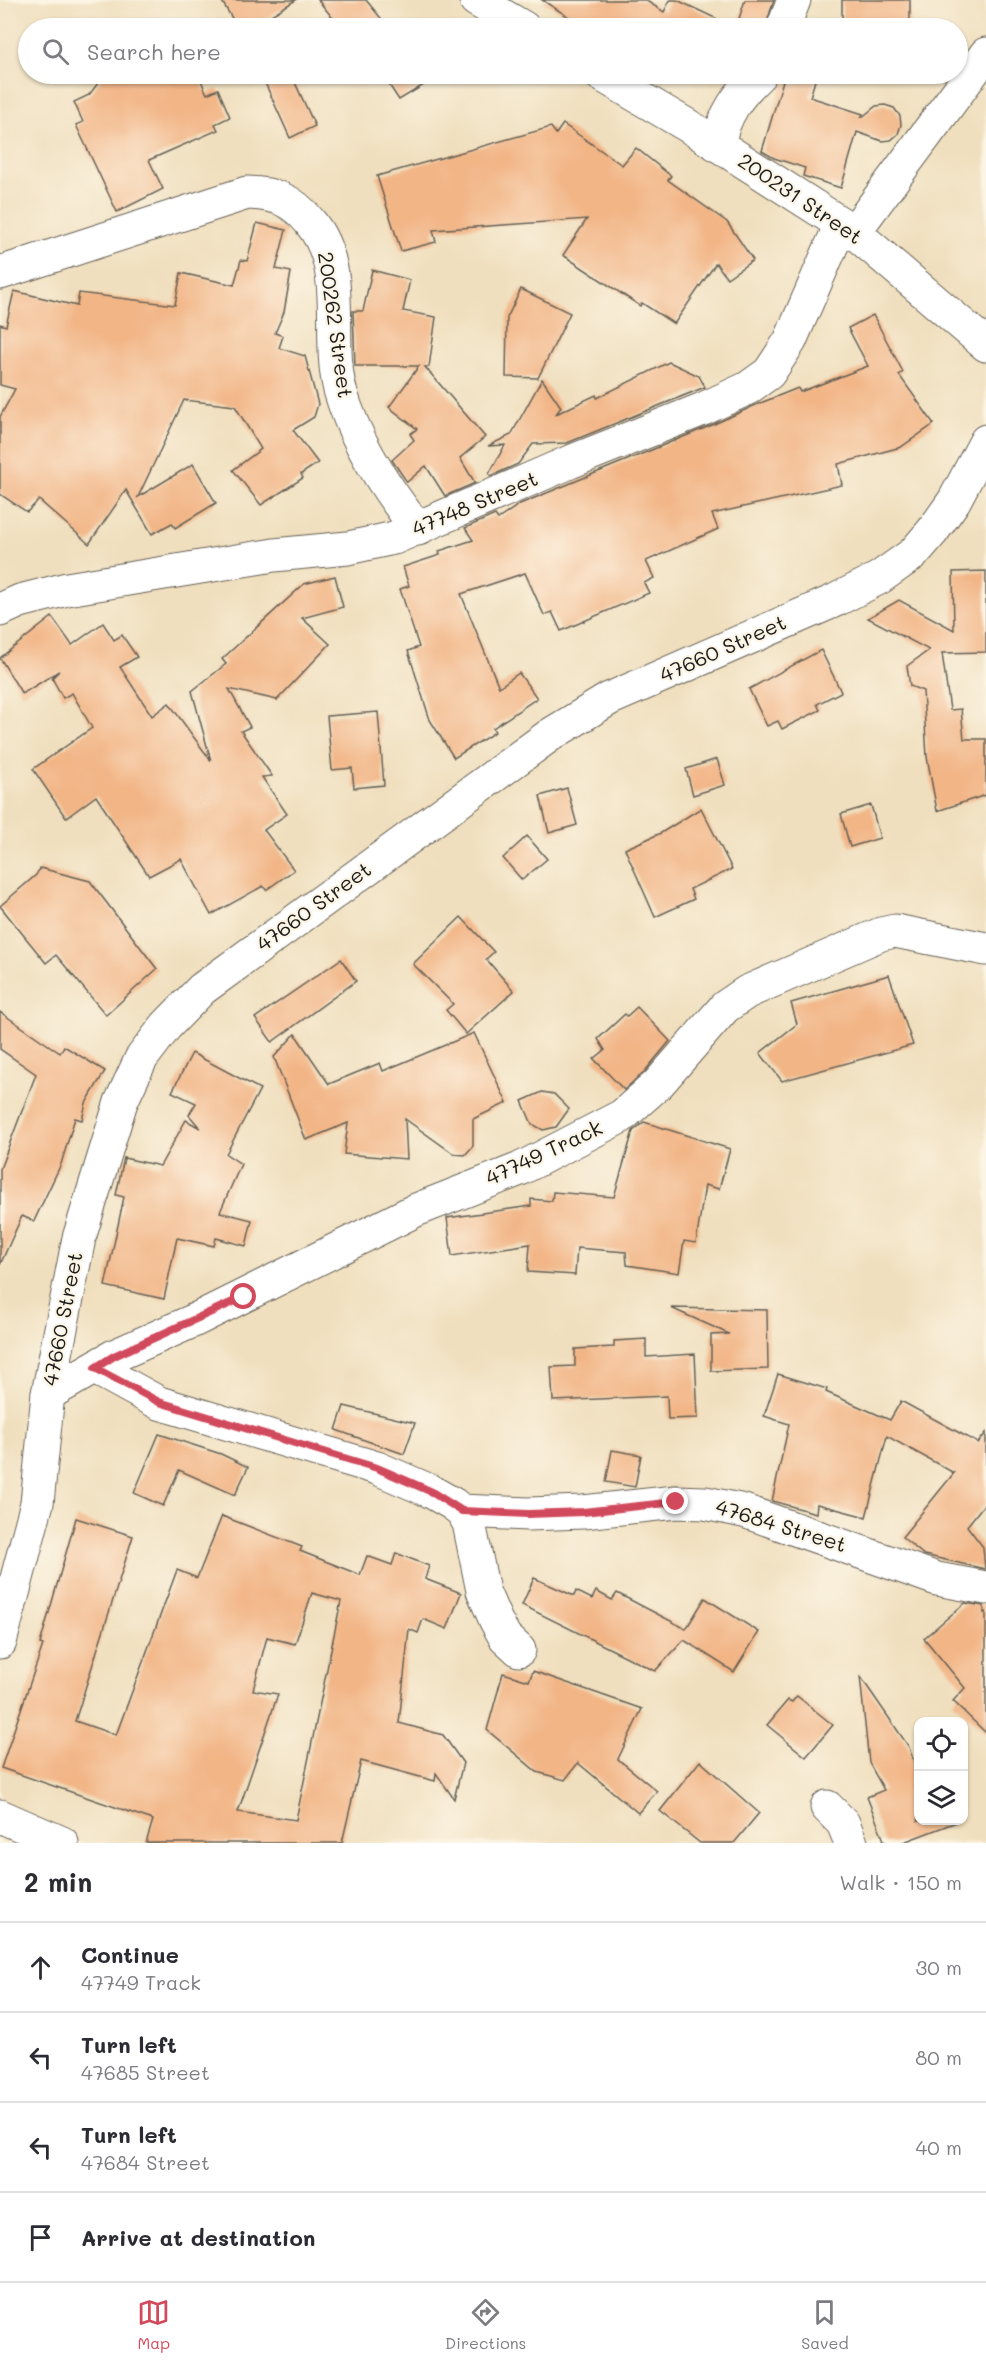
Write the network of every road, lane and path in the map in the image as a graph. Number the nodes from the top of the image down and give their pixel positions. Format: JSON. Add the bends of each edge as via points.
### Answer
{"nodes":[{"id":1,"x":477,"y":0,"type":"edge"},
{"id":2,"x":795,"y":0,"type":"edge"},
{"id":3,"x":507,"y":18,"type":"edge"},
{"id":4,"x":787,"y":18,"type":"edge"},
{"id":5,"x":986,"y":54,"type":"edge"},
{"id":6,"x":968,"y":77,"type":"edge"},
{"id":7,"x":617,"y":84,"type":"edge"},
{"id":8,"x":750,"y":84,"type":"edge"},
{"id":9,"x":962,"y":84,"type":"edge"},
{"id":10,"x":718,"y":145,"type":"junction"},
{"id":11,"x":848,"y":228,"type":"junction"},
{"id":12,"x":0,"y":273,"type":"edge"},
{"id":13,"x":986,"y":345,"type":"edge"},
{"id":14,"x":986,"y":441,"type":"edge"},
{"id":15,"x":418,"y":529,"type":"junction"},
{"id":16,"x":0,"y":610,"type":"edge"},
{"id":17,"x":986,"y":949,"type":"edge"},
{"id":18,"x":95,"y":1368,"type":"junction"},
{"id":19,"x":48,"y":1394,"type":"junction"},
{"id":20,"x":462,"y":1511,"type":"junction"},
{"id":21,"x":986,"y":1588,"type":"edge"},
{"id":22,"x":0,"y":1642,"type":"edge"},
{"id":23,"x":519,"y":1650,"type":"dead end"},
{"id":24,"x":827,"y":1807,"type":"dead end"},
{"id":25,"x":0,"y":1816,"type":"edge"},
{"id":26,"x":62,"y":1843,"type":"edge"},
{"id":27,"x":850,"y":1843,"type":"edge"}],
"edges":[{"from":1,"to":3,"type":"street"},
{"from":2,"to":4,"type":"street"},
{"from":5,"to":6,"type":"street","name":"47748 Street"},
{"from":7,"to":10,"type":"street","name":"200231 Street"},
{"from":8,"to":10,"type":"street","via":[[728,111]]},
{"from":9,"to":11,"type":"street","name":"47748 Street"},
{"from":10,"to":11,"type":"street","name":"200231 Street"},
{"from":11,"to":13,"type":"street","name":"200231 Street"},
{"from":11,"to":15,"type":"street","name":"47748 Street","via":[[789,341],[770,373],[761,380],[703,409]]},
{"from":12,"to":15,"type":"street","name":"200262 Street","via":[[247,193],[287,199],[316,228],[329,259],[337,367],[347,410],[376,474]]},
{"from":14,"to":19,"type":"street","name":"47660 Street","via":[[954,501],[913,554],[879,578],[836,600],[609,699],[550,735],[211,982],[166,1026],[141,1059],[121,1102],[79,1238]]},
{"from":15,"to":16,"type":"street","name":"47748 Street","via":[[348,548],[274,555],[67,589]]},
{"from":17,"to":18,"type":"street","name":"47749 Track","via":[[895,931],[747,992],[707,1024],[658,1083],[622,1116],[520,1169],[416,1209]]},
{"from":18,"to":19,"type":"street","name":"47749 Track"},
{"from":18,"to":20,"type":"street","via":[[159,1402],[377,1468],[430,1491]]},
{"from":19,"to":22,"type":"street","name":"47660 Street","via":[[37,1503]]},
{"from":20,"to":21,"type":"street","name":"47684 Street","via":[[528,1514],[705,1503],[744,1511],[937,1579]]},
{"from":20,"to":23,"type":"street","via":[[469,1522],[483,1591],[505,1637]]},
{"from":24,"to":27,"type":"street","via":[[843,1823]]},
{"from":25,"to":26,"type":"street"}]}
